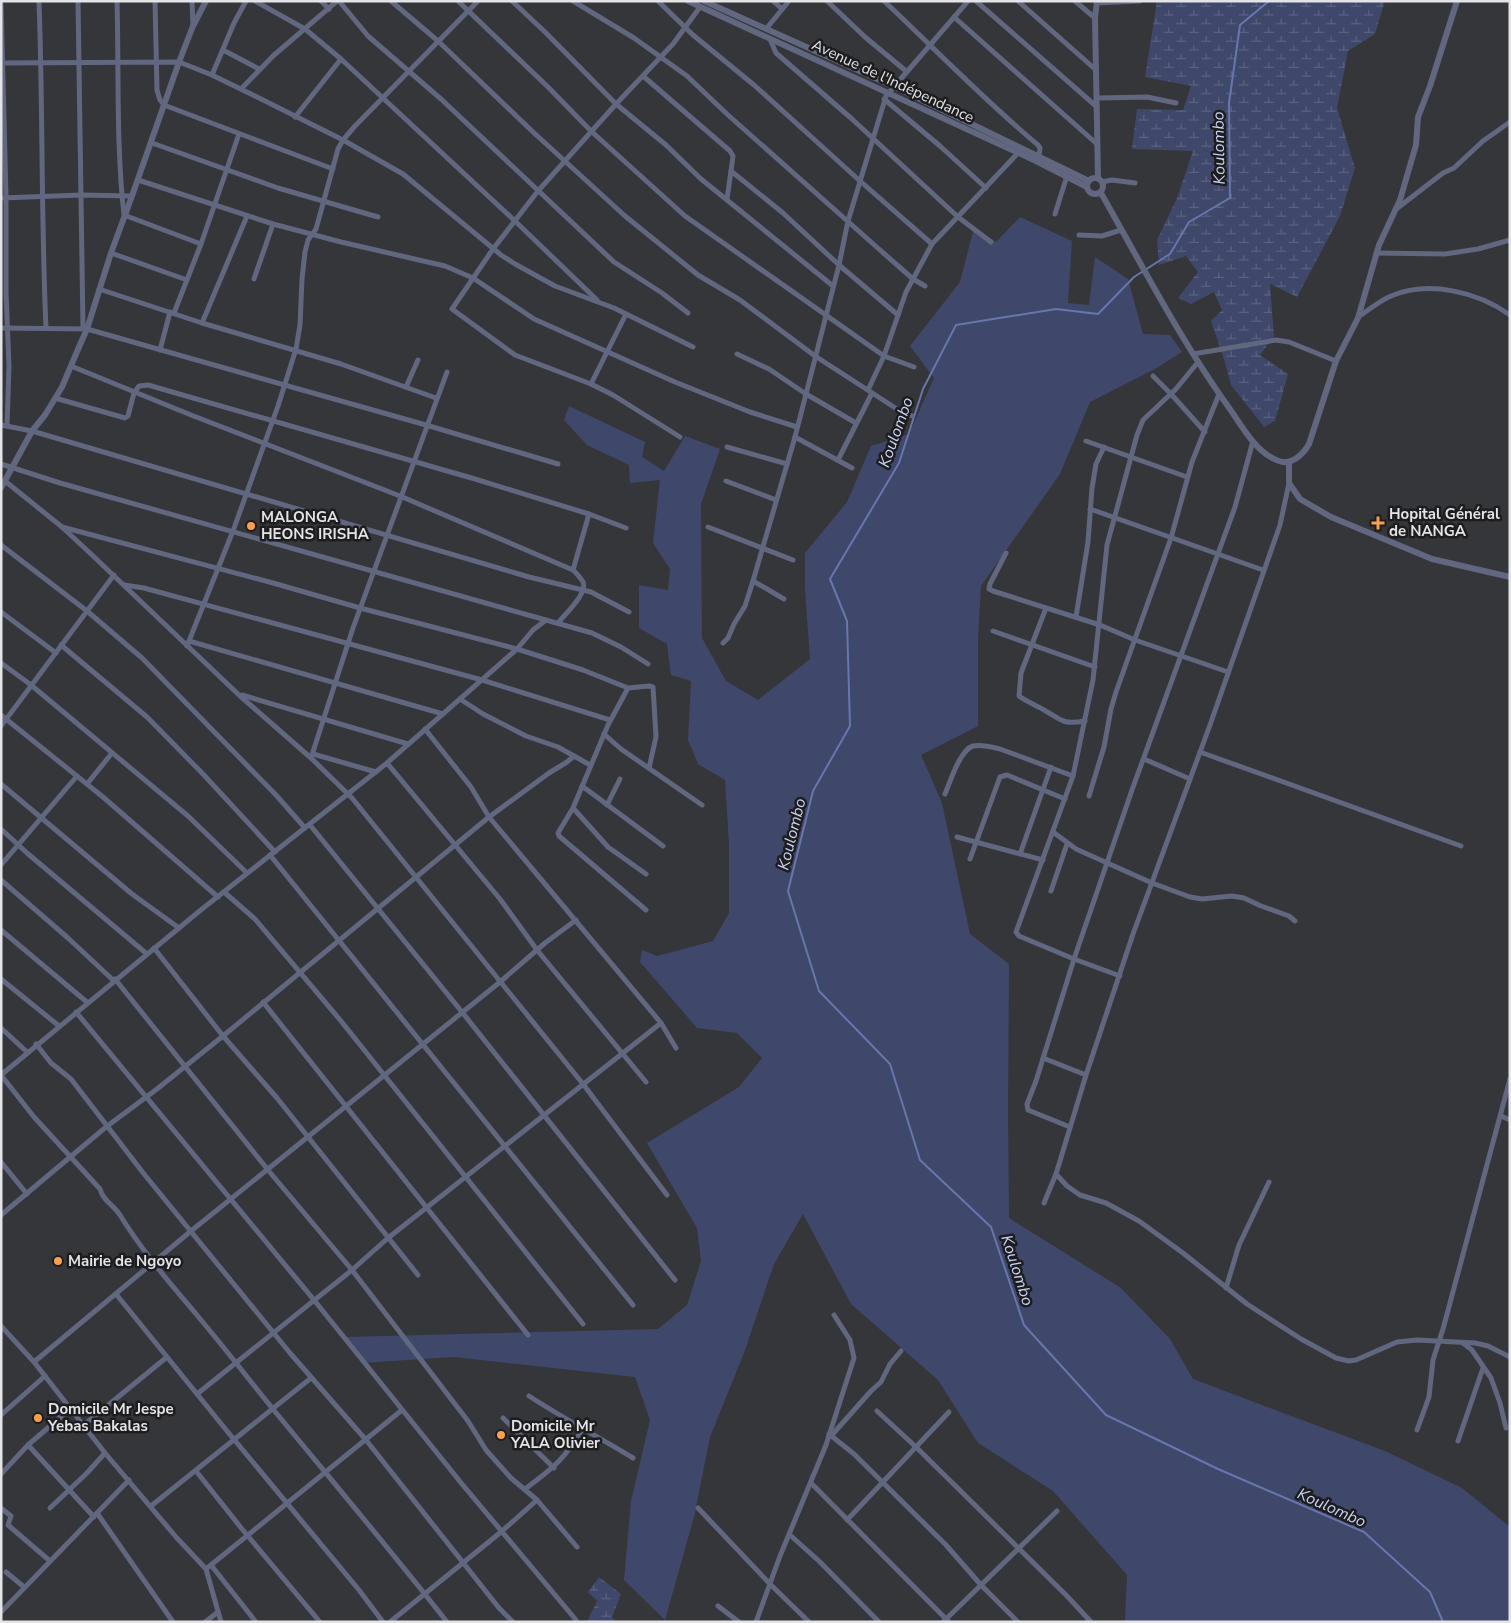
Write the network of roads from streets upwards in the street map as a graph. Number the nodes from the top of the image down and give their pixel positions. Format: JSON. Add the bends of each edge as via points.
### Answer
{"nodes":[{"id":1,"x":1,"y":1,"type":"edge"},
{"id":2,"x":39,"y":1,"type":"edge"},
{"id":3,"x":78,"y":1,"type":"edge"},
{"id":4,"x":117,"y":1,"type":"edge"},
{"id":5,"x":155,"y":1,"type":"edge"},
{"id":6,"x":192,"y":1,"type":"edge"},
{"id":7,"x":206,"y":1,"type":"edge"},
{"id":8,"x":246,"y":1,"type":"edge"},
{"id":9,"x":255,"y":1,"type":"edge"},
{"id":10,"x":321,"y":1,"type":"edge"},
{"id":11,"x":338,"y":1,"type":"edge"},
{"id":12,"x":391,"y":1,"type":"edge"},
{"id":13,"x":458,"y":1,"type":"edge"},
{"id":14,"x":478,"y":1,"type":"edge"},
{"id":15,"x":512,"y":1,"type":"edge"},
{"id":16,"x":573,"y":1,"type":"edge"},
{"id":17,"x":658,"y":1,"type":"edge"},
{"id":18,"x":688,"y":1,"type":"edge"},
{"id":19,"x":719,"y":1,"type":"edge"},
{"id":20,"x":773,"y":1,"type":"edge"},
{"id":21,"x":789,"y":1,"type":"edge"},
{"id":22,"x":827,"y":1,"type":"edge"},
{"id":23,"x":884,"y":1,"type":"edge"},
{"id":24,"x":968,"y":1,"type":"edge"},
{"id":25,"x":976,"y":1,"type":"edge"},
{"id":26,"x":1018,"y":1,"type":"edge"},
{"id":27,"x":1075,"y":1,"type":"edge"},
{"id":28,"x":1457,"y":1,"type":"edge"},
{"id":29,"x":1096,"y":2,"type":"edge"},
{"id":30,"x":1140,"y":2,"type":"edge"},
{"id":31,"x":702,"y":4,"type":"edge"},
{"id":32,"x":328,"y":9,"type":"junction"},
{"id":33,"x":720,"y":9,"type":"junction"},
{"id":34,"x":782,"y":9,"type":"junction"},
{"id":35,"x":469,"y":11,"type":"junction"},
{"id":36,"x":954,"y":17,"type":"junction"},
{"id":37,"x":1095,"y":18,"type":"junction"},
{"id":38,"x":193,"y":26,"type":"junction"},
{"id":39,"x":686,"y":28,"type":"junction"},
{"id":40,"x":305,"y":29,"type":"junction"},
{"id":41,"x":766,"y":29,"type":"junction"},
{"id":42,"x":770,"y":39,"type":"junction"},
{"id":43,"x":438,"y":42,"type":"junction"},
{"id":44,"x":930,"y":44,"type":"junction"},
{"id":45,"x":223,"y":50,"type":"junction"},
{"id":46,"x":660,"y":56,"type":"junction"},
{"id":47,"x":341,"y":59,"type":"junction"},
{"id":48,"x":41,"y":62,"type":"junction"},
{"id":49,"x":157,"y":62,"type":"junction"},
{"id":50,"x":179,"y":62,"type":"junction"},
{"id":51,"x":2,"y":63,"type":"edge"},
{"id":52,"x":79,"y":63,"type":"junction"},
{"id":53,"x":119,"y":63,"type":"junction"},
{"id":54,"x":260,"y":69,"type":"junction"},
{"id":55,"x":1096,"y":70,"type":"junction"},
{"id":56,"x":410,"y":71,"type":"junction"},
{"id":57,"x":906,"y":71,"type":"junction"},
{"id":58,"x":212,"y":75,"type":"junction"},
{"id":59,"x":643,"y":76,"type":"junction"},
{"id":60,"x":893,"y":86,"type":"junction"},
{"id":61,"x":241,"y":89,"type":"junction"},
{"id":62,"x":888,"y":92,"type":"junction"},
{"id":63,"x":384,"y":98,"type":"junction"},
{"id":64,"x":1098,"y":98,"type":"junction"},
{"id":65,"x":884,"y":99,"type":"junction"},
{"id":66,"x":1176,"y":103,"type":"dead end"},
{"id":67,"x":616,"y":104,"type":"junction"},
{"id":68,"x":164,"y":106,"type":"junction"},
{"id":69,"x":1097,"y":107,"type":"junction"},
{"id":70,"x":295,"y":117,"type":"junction"},
{"id":71,"x":1510,"y":122,"type":"edge"},
{"id":72,"x":591,"y":132,"type":"junction"},
{"id":73,"x":239,"y":134,"type":"junction"},
{"id":74,"x":872,"y":138,"type":"junction"},
{"id":75,"x":343,"y":140,"type":"junction"},
{"id":76,"x":152,"y":143,"type":"junction"},
{"id":77,"x":1097,"y":144,"type":"junction"},
{"id":78,"x":1018,"y":153,"type":"junction"},
{"id":79,"x":1039,"y":156,"type":"junction"},
{"id":80,"x":566,"y":161,"type":"junction"},
{"id":81,"x":333,"y":169,"type":"junction"},
{"id":82,"x":227,"y":170,"type":"junction"},
{"id":83,"x":730,"y":170,"type":"junction"},
{"id":84,"x":1067,"y":176,"type":"junction"},
{"id":85,"x":138,"y":180,"type":"junction"},
{"id":86,"x":1100,"y":180,"type":"junction"},
{"id":87,"x":860,"y":181,"type":"junction"},
{"id":88,"x":1135,"y":183,"type":"dead end"},
{"id":89,"x":1088,"y":184,"type":"junction"},
{"id":90,"x":986,"y":188,"type":"junction"},
{"id":91,"x":538,"y":191,"type":"junction"},
{"id":92,"x":1100,"y":193,"type":"junction"},
{"id":93,"x":82,"y":195,"type":"junction"},
{"id":94,"x":42,"y":196,"type":"junction"},
{"id":95,"x":122,"y":196,"type":"junction"},
{"id":96,"x":132,"y":196,"type":"junction"},
{"id":97,"x":3,"y":198,"type":"edge"},
{"id":98,"x":726,"y":199,"type":"junction"},
{"id":99,"x":324,"y":202,"type":"junction"},
{"id":100,"x":214,"y":206,"type":"junction"},
{"id":101,"x":1395,"y":210,"type":"junction"},
{"id":102,"x":1054,"y":214,"type":"dead end"},
{"id":103,"x":124,"y":215,"type":"junction"},
{"id":104,"x":247,"y":216,"type":"junction"},
{"id":105,"x":378,"y":217,"type":"dead end"},
{"id":106,"x":958,"y":217,"type":"junction"},
{"id":107,"x":515,"y":221,"type":"junction"},
{"id":108,"x":848,"y":221,"type":"junction"},
{"id":109,"x":273,"y":224,"type":"junction"},
{"id":110,"x":1121,"y":230,"type":"junction"},
{"id":111,"x":313,"y":234,"type":"junction"},
{"id":112,"x":1078,"y":235,"type":"dead end"},
{"id":113,"x":1510,"y":240,"type":"edge"},
{"id":114,"x":991,"y":242,"type":"dead end"},
{"id":115,"x":201,"y":244,"type":"junction"},
{"id":116,"x":932,"y":244,"type":"junction"},
{"id":117,"x":493,"y":249,"type":"junction"},
{"id":118,"x":111,"y":252,"type":"junction"},
{"id":119,"x":1376,"y":253,"type":"junction"},
{"id":120,"x":839,"y":265,"type":"junction"},
{"id":121,"x":473,"y":278,"type":"junction"},
{"id":122,"x":254,"y":279,"type":"dead end"},
{"id":123,"x":913,"y":279,"type":"junction"},
{"id":124,"x":186,"y":280,"type":"junction"},
{"id":125,"x":833,"y":286,"type":"junction"},
{"id":126,"x":926,"y":286,"type":"dead end"},
{"id":127,"x":99,"y":289,"type":"junction"},
{"id":128,"x":599,"y":302,"type":"junction"},
{"id":129,"x":172,"y":312,"type":"junction"},
{"id":130,"x":688,"y":313,"type":"dead end"},
{"id":131,"x":626,"y":314,"type":"junction"},
{"id":132,"x":826,"y":315,"type":"junction"},
{"id":133,"x":898,"y":315,"type":"junction"},
{"id":134,"x":1510,"y":315,"type":"edge"},
{"id":135,"x":1358,"y":318,"type":"junction"},
{"id":136,"x":202,"y":323,"type":"junction"},
{"id":137,"x":4,"y":328,"type":"edge"},
{"id":138,"x":46,"y":328,"type":"junction"},
{"id":139,"x":85,"y":329,"type":"junction"},
{"id":140,"x":693,"y":347,"type":"dead end"},
{"id":141,"x":160,"y":350,"type":"junction"},
{"id":142,"x":296,"y":350,"type":"junction"},
{"id":143,"x":608,"y":352,"type":"junction"},
{"id":144,"x":737,"y":354,"type":"dead end"},
{"id":145,"x":1193,"y":354,"type":"junction"},
{"id":146,"x":816,"y":356,"type":"junction"},
{"id":147,"x":884,"y":356,"type":"junction"},
{"id":148,"x":418,"y":360,"type":"dead end"},
{"id":149,"x":1336,"y":361,"type":"junction"},
{"id":150,"x":1198,"y":362,"type":"junction"},
{"id":151,"x":71,"y":366,"type":"junction"},
{"id":152,"x":914,"y":367,"type":"dead end"},
{"id":153,"x":447,"y":372,"type":"dead end"},
{"id":154,"x":1153,"y":376,"type":"dead end"},
{"id":155,"x":284,"y":384,"type":"junction"},
{"id":156,"x":591,"y":384,"type":"junction"},
{"id":157,"x":406,"y":387,"type":"junction"},
{"id":158,"x":870,"y":391,"type":"junction"},
{"id":159,"x":134,"y":392,"type":"junction"},
{"id":160,"x":806,"y":394,"type":"junction"},
{"id":161,"x":1171,"y":394,"type":"junction"},
{"id":162,"x":1219,"y":394,"type":"junction"},
{"id":163,"x":55,"y":398,"type":"junction"},
{"id":164,"x":436,"y":398,"type":"junction"},
{"id":165,"x":912,"y":416,"type":"dead end"},
{"id":166,"x":272,"y":421,"type":"junction"},
{"id":167,"x":856,"y":423,"type":"junction"},
{"id":168,"x":4,"y":425,"type":"edge"},
{"id":169,"x":426,"y":425,"type":"junction"},
{"id":170,"x":797,"y":427,"type":"junction"},
{"id":171,"x":32,"y":431,"type":"junction"},
{"id":172,"x":1205,"y":432,"type":"junction"},
{"id":173,"x":680,"y":437,"type":"dead end"},
{"id":174,"x":795,"y":437,"type":"junction"},
{"id":175,"x":1086,"y":441,"type":"dead end"},
{"id":176,"x":1253,"y":441,"type":"junction"},
{"id":177,"x":264,"y":444,"type":"junction"},
{"id":178,"x":727,"y":447,"type":"dead end"},
{"id":179,"x":1104,"y":447,"type":"junction"},
{"id":180,"x":1130,"y":456,"type":"junction"},
{"id":181,"x":838,"y":460,"type":"junction"},
{"id":182,"x":413,"y":461,"type":"junction"},
{"id":183,"x":1289,"y":462,"type":"junction"},
{"id":184,"x":1,"y":464,"type":"edge"},
{"id":185,"x":558,"y":464,"type":"dead end"},
{"id":186,"x":787,"y":464,"type":"junction"},
{"id":187,"x":13,"y":467,"type":"junction"},
{"id":188,"x":852,"y":468,"type":"dead end"},
{"id":189,"x":1187,"y":477,"type":"junction"},
{"id":190,"x":5,"y":481,"type":"junction"},
{"id":191,"x":726,"y":481,"type":"dead end"},
{"id":192,"x":1289,"y":484,"type":"junction"},
{"id":193,"x":1,"y":488,"type":"edge"},
{"id":194,"x":246,"y":494,"type":"junction"},
{"id":195,"x":400,"y":496,"type":"junction"},
{"id":196,"x":776,"y":500,"type":"junction"},
{"id":197,"x":1090,"y":509,"type":"junction"},
{"id":198,"x":589,"y":514,"type":"junction"},
{"id":199,"x":1114,"y":518,"type":"junction"},
{"id":200,"x":62,"y":527,"type":"junction"},
{"id":201,"x":708,"y":527,"type":"dead end"},
{"id":202,"x":626,"y":528,"type":"dead end"},
{"id":203,"x":232,"y":531,"type":"junction"},
{"id":204,"x":387,"y":534,"type":"junction"},
{"id":205,"x":1171,"y":538,"type":"junction"},
{"id":206,"x":1,"y":545,"type":"edge"},
{"id":207,"x":762,"y":549,"type":"junction"},
{"id":208,"x":1006,"y":553,"type":"dead end"},
{"id":209,"x":1218,"y":554,"type":"junction"},
{"id":210,"x":793,"y":560,"type":"dead end"},
{"id":211,"x":218,"y":569,"type":"junction"},
{"id":212,"x":573,"y":570,"type":"junction"},
{"id":213,"x":1263,"y":570,"type":"junction"},
{"id":214,"x":374,"y":571,"type":"junction"},
{"id":215,"x":114,"y":575,"type":"junction"},
{"id":216,"x":1510,"y":576,"type":"edge"},
{"id":217,"x":753,"y":581,"type":"junction"},
{"id":218,"x":124,"y":585,"type":"junction"},
{"id":219,"x":582,"y":591,"type":"junction"},
{"id":220,"x":784,"y":599,"type":"dead end"},
{"id":221,"x":204,"y":604,"type":"junction"},
{"id":222,"x":360,"y":608,"type":"junction"},
{"id":223,"x":1046,"y":608,"type":"junction"},
{"id":224,"x":88,"y":611,"type":"junction"},
{"id":225,"x":1,"y":612,"type":"edge"},
{"id":226,"x":629,"y":612,"type":"dead end"},
{"id":227,"x":1076,"y":618,"type":"junction"},
{"id":228,"x":546,"y":620,"type":"junction"},
{"id":229,"x":558,"y":623,"type":"junction"},
{"id":230,"x":1100,"y":625,"type":"junction"},
{"id":231,"x":993,"y":631,"type":"dead end"},
{"id":232,"x":1136,"y":640,"type":"junction"},
{"id":233,"x":188,"y":643,"type":"junction"},
{"id":234,"x":723,"y":643,"type":"dead end"},
{"id":235,"x":348,"y":644,"type":"junction"},
{"id":236,"x":1031,"y":644,"type":"junction"},
{"id":237,"x":62,"y":645,"type":"junction"},
{"id":238,"x":517,"y":649,"type":"junction"},
{"id":239,"x":56,"y":653,"type":"junction"},
{"id":240,"x":1182,"y":656,"type":"junction"},
{"id":241,"x":1,"y":663,"type":"edge"},
{"id":242,"x":648,"y":664,"type":"dead end"},
{"id":243,"x":1095,"y":667,"type":"junction"},
{"id":244,"x":1228,"y":672,"type":"junction"},
{"id":245,"x":482,"y":680,"type":"junction"},
{"id":246,"x":335,"y":684,"type":"junction"},
{"id":247,"x":31,"y":685,"type":"junction"},
{"id":248,"x":628,"y":688,"type":"junction"},
{"id":249,"x":239,"y":694,"type":"junction"},
{"id":250,"x":460,"y":698,"type":"junction"},
{"id":251,"x":443,"y":714,"type":"junction"},
{"id":252,"x":4,"y":717,"type":"edge"},
{"id":253,"x":324,"y":718,"type":"junction"},
{"id":254,"x":610,"y":720,"type":"junction"},
{"id":255,"x":1085,"y":721,"type":"junction"},
{"id":256,"x":1,"y":726,"type":"edge"},
{"id":257,"x":425,"y":729,"type":"junction"},
{"id":258,"x":604,"y":734,"type":"junction"},
{"id":259,"x":408,"y":744,"type":"junction"},
{"id":260,"x":1200,"y":752,"type":"junction"},
{"id":261,"x":112,"y":753,"type":"junction"},
{"id":262,"x":312,"y":756,"type":"junction"},
{"id":263,"x":574,"y":756,"type":"junction"},
{"id":264,"x":1144,"y":759,"type":"junction"},
{"id":265,"x":387,"y":763,"type":"junction"},
{"id":266,"x":590,"y":765,"type":"junction"},
{"id":267,"x":1052,"y":767,"type":"junction"},
{"id":268,"x":649,"y":768,"type":"junction"},
{"id":269,"x":376,"y":772,"type":"junction"},
{"id":270,"x":77,"y":776,"type":"junction"},
{"id":271,"x":1073,"y":776,"type":"junction"},
{"id":272,"x":620,"y":779,"type":"dead end"},
{"id":273,"x":1190,"y":779,"type":"junction"},
{"id":274,"x":1,"y":784,"type":"edge"},
{"id":275,"x":87,"y":784,"type":"junction"},
{"id":276,"x":582,"y":786,"type":"junction"},
{"id":277,"x":1043,"y":790,"type":"junction"},
{"id":278,"x":349,"y":794,"type":"junction"},
{"id":279,"x":945,"y":794,"type":"dead end"},
{"id":280,"x":1089,"y":796,"type":"dead end"},
{"id":281,"x":1065,"y":799,"type":"junction"},
{"id":282,"x":702,"y":805,"type":"dead end"},
{"id":283,"x":607,"y":806,"type":"junction"},
{"id":284,"x":573,"y":808,"type":"junction"},
{"id":285,"x":489,"y":816,"type":"junction"},
{"id":286,"x":40,"y":818,"type":"junction"},
{"id":287,"x":307,"y":827,"type":"junction"},
{"id":288,"x":1,"y":829,"type":"edge"},
{"id":289,"x":1053,"y":832,"type":"junction"},
{"id":290,"x":957,"y":837,"type":"dead end"},
{"id":291,"x":977,"y":842,"type":"junction"},
{"id":292,"x":455,"y":844,"type":"junction"},
{"id":293,"x":1066,"y":844,"type":"junction"},
{"id":294,"x":18,"y":845,"type":"junction"},
{"id":295,"x":663,"y":846,"type":"dead end"},
{"id":296,"x":1461,"y":846,"type":"dead end"},
{"id":297,"x":272,"y":853,"type":"junction"},
{"id":298,"x":1020,"y":854,"type":"junction"},
{"id":299,"x":970,"y":859,"type":"dead end"},
{"id":300,"x":1043,"y":860,"type":"junction"},
{"id":301,"x":1108,"y":863,"type":"junction"},
{"id":302,"x":1,"y":865,"type":"edge"},
{"id":303,"x":247,"y":873,"type":"junction"},
{"id":304,"x":646,"y":874,"type":"dead end"},
{"id":305,"x":416,"y":876,"type":"junction"},
{"id":306,"x":1,"y":880,"type":"edge"},
{"id":307,"x":1152,"y":883,"type":"junction"},
{"id":308,"x":1051,"y":891,"type":"dead end"},
{"id":309,"x":224,"y":892,"type":"junction"},
{"id":310,"x":218,"y":897,"type":"junction"},
{"id":311,"x":377,"y":908,"type":"junction"},
{"id":312,"x":646,"y":910,"type":"dead end"},
{"id":313,"x":576,"y":920,"type":"junction"},
{"id":314,"x":1295,"y":921,"type":"dead end"},
{"id":315,"x":179,"y":928,"type":"junction"},
{"id":316,"x":1,"y":930,"type":"edge"},
{"id":317,"x":339,"y":939,"type":"junction"},
{"id":318,"x":154,"y":948,"type":"junction"},
{"id":319,"x":537,"y":950,"type":"junction"},
{"id":320,"x":147,"y":954,"type":"junction"},
{"id":321,"x":1074,"y":959,"type":"junction"},
{"id":322,"x":299,"y":972,"type":"junction"},
{"id":323,"x":1120,"y":976,"type":"junction"},
{"id":324,"x":1,"y":979,"type":"edge"},
{"id":325,"x":114,"y":980,"type":"junction"},
{"id":326,"x":500,"y":982,"type":"junction"},
{"id":327,"x":263,"y":1002,"type":"junction"},
{"id":328,"x":88,"y":1003,"type":"junction"},
{"id":329,"x":76,"y":1012,"type":"junction"},
{"id":330,"x":462,"y":1012,"type":"junction"},
{"id":331,"x":661,"y":1023,"type":"junction"},
{"id":332,"x":59,"y":1026,"type":"junction"},
{"id":333,"x":1,"y":1028,"type":"edge"},
{"id":334,"x":223,"y":1036,"type":"junction"},
{"id":335,"x":36,"y":1044,"type":"junction"},
{"id":336,"x":422,"y":1044,"type":"junction"},
{"id":337,"x":676,"y":1048,"type":"dead end"},
{"id":338,"x":27,"y":1052,"type":"junction"},
{"id":339,"x":621,"y":1053,"type":"junction"},
{"id":340,"x":1043,"y":1058,"type":"junction"},
{"id":341,"x":185,"y":1066,"type":"junction"},
{"id":342,"x":385,"y":1074,"type":"junction"},
{"id":343,"x":1,"y":1075,"type":"edge"},
{"id":344,"x":1086,"y":1075,"type":"junction"},
{"id":345,"x":1510,"y":1079,"type":"edge"},
{"id":346,"x":646,"y":1082,"type":"dead end"},
{"id":347,"x":583,"y":1084,"type":"junction"},
{"id":348,"x":146,"y":1098,"type":"junction"},
{"id":349,"x":346,"y":1106,"type":"junction"},
{"id":350,"x":544,"y":1115,"type":"junction"},
{"id":351,"x":1501,"y":1116,"type":"junction"},
{"id":352,"x":1510,"y":1120,"type":"edge"},
{"id":353,"x":106,"y":1127,"type":"junction"},
{"id":354,"x":1070,"y":1127,"type":"junction"},
{"id":355,"x":307,"y":1138,"type":"junction"},
{"id":356,"x":503,"y":1146,"type":"junction"},
{"id":357,"x":70,"y":1158,"type":"junction"},
{"id":358,"x":1,"y":1162,"type":"edge"},
{"id":359,"x":268,"y":1170,"type":"junction"},
{"id":360,"x":1056,"y":1174,"type":"junction"},
{"id":361,"x":466,"y":1176,"type":"junction"},
{"id":362,"x":1269,"y":1182,"type":"dead end"},
{"id":363,"x":27,"y":1194,"type":"junction"},
{"id":364,"x":667,"y":1195,"type":"dead end"},
{"id":365,"x":231,"y":1199,"type":"junction"},
{"id":366,"x":1044,"y":1202,"type":"dead end"},
{"id":367,"x":426,"y":1207,"type":"junction"},
{"id":368,"x":1,"y":1215,"type":"edge"},
{"id":369,"x":191,"y":1231,"type":"junction"},
{"id":370,"x":388,"y":1238,"type":"junction"},
{"id":371,"x":154,"y":1264,"type":"junction"},
{"id":372,"x":352,"y":1270,"type":"junction"},
{"id":373,"x":418,"y":1275,"type":"dead end"},
{"id":374,"x":675,"y":1280,"type":"dead end"},
{"id":375,"x":1226,"y":1288,"type":"junction"},
{"id":376,"x":116,"y":1294,"type":"junction"},
{"id":377,"x":314,"y":1300,"type":"junction"},
{"id":378,"x":633,"y":1305,"type":"dead end"},
{"id":379,"x":834,"y":1315,"type":"dead end"},
{"id":380,"x":583,"y":1324,"type":"dead end"},
{"id":381,"x":1,"y":1326,"type":"edge"},
{"id":382,"x":274,"y":1333,"type":"junction"},
{"id":383,"x":8,"y":1335,"type":"junction"},
{"id":384,"x":528,"y":1335,"type":"dead end"},
{"id":385,"x":1,"y":1340,"type":"edge"},
{"id":386,"x":1438,"y":1341,"type":"junction"},
{"id":387,"x":1463,"y":1342,"type":"junction"},
{"id":388,"x":900,"y":1351,"type":"dead end"},
{"id":389,"x":1510,"y":1357,"type":"edge"},
{"id":390,"x":167,"y":1358,"type":"junction"},
{"id":391,"x":34,"y":1362,"type":"junction"},
{"id":392,"x":236,"y":1362,"type":"junction"},
{"id":393,"x":1483,"y":1368,"type":"junction"},
{"id":394,"x":45,"y":1376,"type":"junction"},
{"id":395,"x":311,"y":1378,"type":"junction"},
{"id":396,"x":197,"y":1394,"type":"junction"},
{"id":397,"x":529,"y":1396,"type":"dead end"},
{"id":398,"x":71,"y":1408,"type":"junction"},
{"id":399,"x":272,"y":1408,"type":"junction"},
{"id":400,"x":402,"y":1410,"type":"junction"},
{"id":401,"x":877,"y":1411,"type":"dead end"},
{"id":402,"x":949,"y":1412,"type":"dead end"},
{"id":403,"x":1,"y":1415,"type":"edge"},
{"id":404,"x":503,"y":1418,"type":"dead end"},
{"id":405,"x":85,"y":1424,"type":"junction"},
{"id":406,"x":583,"y":1428,"type":"junction"},
{"id":407,"x":1506,"y":1428,"type":"dead end"},
{"id":408,"x":1417,"y":1430,"type":"dead end"},
{"id":409,"x":830,"y":1435,"type":"junction"},
{"id":410,"x":234,"y":1440,"type":"junction"},
{"id":411,"x":366,"y":1440,"type":"junction"},
{"id":412,"x":1458,"y":1441,"type":"dead end"},
{"id":413,"x":28,"y":1445,"type":"junction"},
{"id":414,"x":916,"y":1447,"type":"junction"},
{"id":415,"x":106,"y":1452,"type":"junction"},
{"id":416,"x":633,"y":1458,"type":"dead end"},
{"id":417,"x":554,"y":1468,"type":"junction"},
{"id":418,"x":196,"y":1471,"type":"junction"},
{"id":419,"x":325,"y":1473,"type":"junction"},
{"id":420,"x":1,"y":1474,"type":"edge"},
{"id":421,"x":129,"y":1480,"type":"junction"},
{"id":422,"x":811,"y":1483,"type":"junction"},
{"id":423,"x":883,"y":1483,"type":"junction"},
{"id":424,"x":525,"y":1489,"type":"junction"},
{"id":425,"x":69,"y":1490,"type":"junction"},
{"id":426,"x":537,"y":1500,"type":"junction"},
{"id":427,"x":287,"y":1504,"type":"junction"},
{"id":428,"x":151,"y":1506,"type":"junction"},
{"id":429,"x":1,"y":1508,"type":"edge"},
{"id":430,"x":50,"y":1508,"type":"dead end"},
{"id":431,"x":698,"y":1508,"type":"dead end"},
{"id":432,"x":1057,"y":1511,"type":"dead end"},
{"id":433,"x":96,"y":1515,"type":"junction"},
{"id":434,"x":847,"y":1520,"type":"junction"},
{"id":435,"x":501,"y":1532,"type":"junction"},
{"id":436,"x":790,"y":1535,"type":"junction"},
{"id":437,"x":247,"y":1536,"type":"junction"},
{"id":438,"x":577,"y":1547,"type":"dead end"},
{"id":439,"x":1018,"y":1548,"type":"junction"},
{"id":440,"x":50,"y":1561,"type":"junction"},
{"id":441,"x":463,"y":1563,"type":"junction"},
{"id":442,"x":211,"y":1565,"type":"junction"},
{"id":443,"x":206,"y":1569,"type":"junction"},
{"id":444,"x":6,"y":1572,"type":"dead end"},
{"id":445,"x":770,"y":1584,"type":"junction"},
{"id":446,"x":981,"y":1585,"type":"junction"},
{"id":447,"x":24,"y":1587,"type":"junction"},
{"id":448,"x":425,"y":1594,"type":"junction"},
{"id":449,"x":718,"y":1606,"type":"dead end"},
{"id":450,"x":1,"y":1612,"type":"edge"},
{"id":451,"x":218,"y":1612,"type":"junction"},
{"id":452,"x":576,"y":1620,"type":"dead end"},
{"id":453,"x":946,"y":1621,"type":"edge"},
{"id":454,"x":173,"y":1622,"type":"edge"},
{"id":455,"x":205,"y":1622,"type":"edge"},
{"id":456,"x":221,"y":1622,"type":"edge"},
{"id":457,"x":256,"y":1622,"type":"edge"},
{"id":458,"x":320,"y":1622,"type":"edge"},
{"id":459,"x":383,"y":1622,"type":"edge"},
{"id":460,"x":390,"y":1622,"type":"edge"},
{"id":461,"x":447,"y":1622,"type":"edge"},
{"id":462,"x":512,"y":1622,"type":"edge"},
{"id":463,"x":739,"y":1622,"type":"edge"},
{"id":464,"x":756,"y":1622,"type":"edge"},
{"id":465,"x":809,"y":1622,"type":"edge"},
{"id":466,"x":879,"y":1622,"type":"edge"},
{"id":467,"x":1018,"y":1622,"type":"edge"},
{"id":468,"x":1091,"y":1622,"type":"edge"}],
"edges":[{"from":1,"to":51,"type":"street"},
{"from":2,"to":48,"type":"street"},
{"from":3,"to":52,"type":"street"},
{"from":4,"to":53,"type":"street"},
{"from":5,"to":49,"type":"street"},
{"from":6,"to":38,"type":"street"},
{"from":7,"to":38,"type":"street"},
{"from":8,"to":45,"type":"street"},
{"from":9,"to":40,"type":"street"},
{"from":10,"to":32,"type":"street"},
{"from":11,"to":32,"type":"street"},
{"from":11,"to":56,"type":"street","via":[[368,36]]},
{"from":12,"to":43,"type":"street"},
{"from":13,"to":35,"type":"street"},
{"from":14,"to":35,"type":"street"},
{"from":15,"to":67,"type":"street"},
{"from":16,"to":46,"type":"street"},
{"from":17,"to":39,"type":"street"},
{"from":18,"to":31,"type":"street","name":"Avenue de l'Indépendance"},
{"from":19,"to":33,"type":"street"},
{"from":20,"to":34,"type":"street"},
{"from":21,"to":34,"type":"street"},
{"from":22,"to":57,"type":"street"},
{"from":23,"to":44,"type":"street"},
{"from":24,"to":36,"type":"street"},
{"from":25,"to":69,"type":"street"},
{"from":26,"to":55,"type":"street"},
{"from":27,"to":37,"type":"street"},
{"from":28,"to":101,"type":"street","via":[[1418,117],[1416,145]]},
{"from":29,"to":30,"type":"street"},
{"from":29,"to":37,"type":"street"},
{"from":31,"to":33,"type":"street","name":"Avenue de l'Indépendance"},
{"from":31,"to":39,"type":"street"},
{"from":31,"to":42,"type":"street","name":"Avenue de l'Indépendance"},
{"from":32,"to":40,"type":"street"},
{"from":33,"to":41,"type":"street","name":"Avenue de l'Indépendance"},
{"from":34,"to":41,"type":"street"},
{"from":35,"to":43,"type":"street"},
{"from":35,"to":72,"type":"street"},
{"from":36,"to":44,"type":"street"},
{"from":36,"to":77,"type":"street"},
{"from":37,"to":55,"type":"street"},
{"from":38,"to":50,"type":"street"},
{"from":39,"to":46,"type":"street"},
{"from":39,"to":87,"type":"street"},
{"from":40,"to":47,"type":"street"},
{"from":40,"to":54,"type":"street"},
{"from":41,"to":60,"type":"street","name":"Avenue de l'Indépendance"},
{"from":42,"to":62,"type":"street","name":"Avenue de l'Indépendance"},
{"from":42,"to":74,"type":"street","via":[[776,53]]},
{"from":43,"to":56,"type":"street"},
{"from":43,"to":80,"type":"street"},
{"from":44,"to":57,"type":"street"},
{"from":44,"to":79,"type":"street","via":[[1000,113],[1038,145]]},
{"from":45,"to":54,"type":"street"},
{"from":45,"to":58,"type":"street"},
{"from":46,"to":59,"type":"street"},
{"from":46,"to":108,"type":"street","via":[[687,76]]},
{"from":47,"to":63,"type":"street"},
{"from":47,"to":70,"type":"street"},
{"from":48,"to":51,"type":"street"},
{"from":48,"to":52,"type":"street"},
{"from":48,"to":94,"type":"street"},
{"from":49,"to":50,"type":"street"},
{"from":49,"to":53,"type":"street"},
{"from":49,"to":68,"type":"street","via":[[157,90]]},
{"from":50,"to":58,"type":"street"},
{"from":50,"to":68,"type":"street"},
{"from":51,"to":97,"type":"street"},
{"from":52,"to":53,"type":"street"},
{"from":52,"to":93,"type":"street"},
{"from":53,"to":95,"type":"street"},
{"from":54,"to":61,"type":"street"},
{"from":55,"to":64,"type":"street"},
{"from":56,"to":63,"type":"street"},
{"from":56,"to":91,"type":"street"},
{"from":57,"to":60,"type":"street"},
{"from":58,"to":61,"type":"street"},
{"from":59,"to":67,"type":"street"},
{"from":59,"to":83,"type":"street","via":[[730,151],[733,156]]},
{"from":60,"to":62,"type":"street"},
{"from":60,"to":79,"type":"street","name":"Avenue de l'Indépendance"},
{"from":61,"to":70,"type":"street"},
{"from":62,"to":65,"type":"street"},
{"from":62,"to":78,"type":"street","name":"Avenue de l'Indépendance"},
{"from":63,"to":75,"type":"street"},
{"from":63,"to":107,"type":"street"},
{"from":64,"to":66,"type":"street","via":[[1147,97]]},
{"from":64,"to":69,"type":"street"},
{"from":65,"to":74,"type":"street"},
{"from":65,"to":90,"type":"street"},
{"from":67,"to":72,"type":"street"},
{"from":67,"to":98,"type":"street"},
{"from":68,"to":73,"type":"street"},
{"from":68,"to":76,"type":"street"},
{"from":69,"to":77,"type":"street"},
{"from":70,"to":75,"type":"street"},
{"from":71,"to":101,"type":"street"},
{"from":72,"to":80,"type":"street"},
{"from":72,"to":132,"type":"street","via":[[685,216]]},
{"from":73,"to":81,"type":"street"},
{"from":73,"to":82,"type":"street"},
{"from":74,"to":87,"type":"street"},
{"from":74,"to":106,"type":"street"},
{"from":75,"to":81,"type":"street"},
{"from":75,"to":117,"type":"street","via":[[403,174]]},
{"from":76,"to":82,"type":"street"},
{"from":76,"to":85,"type":"street"},
{"from":77,"to":86,"type":"street"},
{"from":78,"to":84,"type":"street","name":"Avenue de l'Indépendance"},
{"from":78,"to":90,"type":"street"},
{"from":79,"to":89,"type":"street","name":"Avenue de l'Indépendance"},
{"from":80,"to":91,"type":"street"},
{"from":80,"to":146,"type":"street","via":[[625,216],[698,275],[740,300]]},
{"from":81,"to":99,"type":"street"},
{"from":82,"to":99,"type":"street"},
{"from":82,"to":100,"type":"street"},
{"from":83,"to":98,"type":"street"},
{"from":83,"to":120,"type":"street"},
{"from":84,"to":89,"type":"street","name":"Avenue de l'Indépendance"},
{"from":84,"to":102,"type":"street"},
{"from":85,"to":96,"type":"street"},
{"from":85,"to":100,"type":"street"},
{"from":86,"to":88,"type":"street"},
{"from":86,"to":89,"type":"street","via":[[1092,178]]},
{"from":86,"to":92,"type":"street","via":[[1104,188]]},
{"from":87,"to":108,"type":"street"},
{"from":87,"to":116,"type":"street"},
{"from":89,"to":92,"type":"street","via":[[1088,192]]},
{"from":90,"to":106,"type":"street"},
{"from":91,"to":107,"type":"street"},
{"from":91,"to":130,"type":"street","via":[[614,262]]},
{"from":92,"to":110,"type":"street"},
{"from":93,"to":94,"type":"street"},
{"from":93,"to":95,"type":"street"},
{"from":93,"to":139,"type":"street"},
{"from":94,"to":97,"type":"street"},
{"from":94,"to":138,"type":"street"},
{"from":95,"to":96,"type":"street"},
{"from":95,"to":103,"type":"street"},
{"from":96,"to":103,"type":"street"},
{"from":97,"to":137,"type":"street"},
{"from":98,"to":125,"type":"street"},
{"from":99,"to":105,"type":"street"},
{"from":99,"to":111,"type":"street"},
{"from":100,"to":104,"type":"street"},
{"from":100,"to":115,"type":"street"},
{"from":101,"to":119,"type":"street"},
{"from":103,"to":115,"type":"street"},
{"from":103,"to":118,"type":"street"},
{"from":104,"to":109,"type":"street"},
{"from":104,"to":136,"type":"street"},
{"from":106,"to":114,"type":"street"},
{"from":106,"to":116,"type":"street"},
{"from":107,"to":117,"type":"street"},
{"from":107,"to":128,"type":"street"},
{"from":108,"to":120,"type":"street"},
{"from":108,"to":123,"type":"street"},
{"from":109,"to":111,"type":"street"},
{"from":109,"to":122,"type":"street"},
{"from":110,"to":112,"type":"street","via":[[1102,236]]},
{"from":110,"to":145,"type":"street"},
{"from":111,"to":121,"type":"street","via":[[445,266]]},
{"from":111,"to":142,"type":"street","via":[[305,252]]},
{"from":113,"to":119,"type":"street","via":[[1445,254]]},
{"from":115,"to":124,"type":"street"},
{"from":116,"to":123,"type":"street"},
{"from":117,"to":121,"type":"street"},
{"from":117,"to":128,"type":"street","via":[[537,277]]},
{"from":118,"to":124,"type":"street"},
{"from":118,"to":127,"type":"street"},
{"from":119,"to":135,"type":"street"},
{"from":120,"to":125,"type":"street"},
{"from":120,"to":133,"type":"street"},
{"from":121,"to":143,"type":"street","via":[[534,319]]},
{"from":121,"to":156,"type":"street","via":[[453,311],[515,355]]},
{"from":123,"to":126,"type":"street"},
{"from":123,"to":133,"type":"street"},
{"from":124,"to":129,"type":"street"},
{"from":125,"to":132,"type":"street"},
{"from":127,"to":129,"type":"street"},
{"from":127,"to":139,"type":"street"},
{"from":128,"to":131,"type":"street"},
{"from":129,"to":136,"type":"street"},
{"from":129,"to":141,"type":"street"},
{"from":131,"to":140,"type":"street"},
{"from":131,"to":143,"type":"street"},
{"from":132,"to":146,"type":"street"},
{"from":132,"to":147,"type":"street"},
{"from":133,"to":147,"type":"street"},
{"from":134,"to":135,"type":"street","via":[[1475,297],[1436,289],[1391,296]]},
{"from":135,"to":149,"type":"street"},
{"from":136,"to":142,"type":"street"},
{"from":137,"to":138,"type":"street"},
{"from":137,"to":168,"type":"street","via":[[9,366]]},
{"from":138,"to":139,"type":"street"},
{"from":139,"to":141,"type":"street"},
{"from":139,"to":151,"type":"street"},
{"from":141,"to":155,"type":"street"},
{"from":142,"to":155,"type":"street"},
{"from":142,"to":157,"type":"street"},
{"from":143,"to":156,"type":"street"},
{"from":143,"to":170,"type":"street","via":[[750,412]]},
{"from":144,"to":160,"type":"street","via":[[769,369]]},
{"from":145,"to":149,"type":"street","via":[[1276,340]]},
{"from":145,"to":150,"type":"street"},
{"from":146,"to":158,"type":"street"},
{"from":146,"to":160,"type":"street"},
{"from":147,"to":152,"type":"street"},
{"from":147,"to":158,"type":"street"},
{"from":148,"to":157,"type":"street"},
{"from":149,"to":183,"type":"street","via":[[1309,444],[1304,453]]},
{"from":150,"to":161,"type":"street"},
{"from":150,"to":162,"type":"street"},
{"from":151,"to":159,"type":"street"},
{"from":151,"to":163,"type":"street"},
{"from":153,"to":164,"type":"street"},
{"from":154,"to":161,"type":"street"},
{"from":155,"to":166,"type":"street"},
{"from":155,"to":169,"type":"street"},
{"from":156,"to":173,"type":"street"},
{"from":157,"to":164,"type":"street"},
{"from":158,"to":165,"type":"street"},
{"from":158,"to":167,"type":"street"},
{"from":159,"to":163,"type":"street","via":[[128,416],[122,419]]},
{"from":159,"to":166,"type":"street","via":[[139,386],[148,385]]},
{"from":159,"to":177,"type":"street"},
{"from":160,"to":167,"type":"street"},
{"from":160,"to":170,"type":"street"},
{"from":161,"to":172,"type":"street"},
{"from":161,"to":180,"type":"street","via":[[1143,420]]},
{"from":162,"to":172,"type":"street"},
{"from":162,"to":176,"type":"street"},
{"from":163,"to":171,"type":"street"},
{"from":164,"to":169,"type":"street"},
{"from":166,"to":177,"type":"street"},
{"from":166,"to":182,"type":"street"},
{"from":167,"to":181,"type":"street"},
{"from":168,"to":171,"type":"street"},
{"from":169,"to":182,"type":"street"},
{"from":169,"to":185,"type":"street"},
{"from":170,"to":174,"type":"street"},
{"from":171,"to":187,"type":"street"},
{"from":171,"to":194,"type":"street"},
{"from":172,"to":189,"type":"street"},
{"from":174,"to":181,"type":"street"},
{"from":174,"to":186,"type":"street"},
{"from":175,"to":179,"type":"street"},
{"from":176,"to":183,"type":"street","via":[[1280,462]]},
{"from":176,"to":209,"type":"street"},
{"from":177,"to":194,"type":"street"},
{"from":177,"to":195,"type":"street"},
{"from":178,"to":186,"type":"street"},
{"from":179,"to":180,"type":"street"},
{"from":179,"to":197,"type":"street","via":[[1096,464]]},
{"from":180,"to":189,"type":"street"},
{"from":180,"to":199,"type":"street"},
{"from":181,"to":188,"type":"street"},
{"from":182,"to":195,"type":"street"},
{"from":182,"to":198,"type":"street"},
{"from":183,"to":192,"type":"street"},
{"from":184,"to":187,"type":"street"},
{"from":186,"to":196,"type":"street"},
{"from":187,"to":190,"type":"street"},
{"from":187,"to":203,"type":"street"},
{"from":189,"to":205,"type":"street"},
{"from":190,"to":193,"type":"street"},
{"from":190,"to":200,"type":"street"},
{"from":191,"to":196,"type":"street"},
{"from":192,"to":213,"type":"street","via":[[1280,524]]},
{"from":192,"to":216,"type":"street","via":[[1300,499],[1331,517],[1432,560]]},
{"from":194,"to":203,"type":"street"},
{"from":194,"to":204,"type":"street"},
{"from":195,"to":204,"type":"street"},
{"from":195,"to":212,"type":"street"},
{"from":196,"to":207,"type":"street"},
{"from":197,"to":199,"type":"street"},
{"from":197,"to":227,"type":"street"},
{"from":198,"to":202,"type":"street"},
{"from":198,"to":212,"type":"street"},
{"from":199,"to":205,"type":"street"},
{"from":199,"to":230,"type":"street","via":[[1107,545]]},
{"from":200,"to":211,"type":"street"},
{"from":200,"to":215,"type":"street"},
{"from":201,"to":207,"type":"street"},
{"from":203,"to":211,"type":"street"},
{"from":203,"to":214,"type":"street"},
{"from":204,"to":214,"type":"street"},
{"from":204,"to":219,"type":"street"},
{"from":205,"to":209,"type":"street"},
{"from":205,"to":232,"type":"street"},
{"from":206,"to":224,"type":"street"},
{"from":207,"to":210,"type":"street"},
{"from":207,"to":217,"type":"street"},
{"from":208,"to":223,"type":"street","via":[[989,589]]},
{"from":209,"to":213,"type":"street"},
{"from":209,"to":240,"type":"street"},
{"from":211,"to":221,"type":"street"},
{"from":211,"to":222,"type":"street"},
{"from":212,"to":219,"type":"street","via":[[583,582]]},
{"from":213,"to":244,"type":"street"},
{"from":214,"to":222,"type":"street"},
{"from":214,"to":228,"type":"street"},
{"from":215,"to":218,"type":"street"},
{"from":215,"to":224,"type":"street"},
{"from":217,"to":220,"type":"street"},
{"from":217,"to":234,"type":"street","via":[[745,606]]},
{"from":218,"to":221,"type":"street"},
{"from":218,"to":233,"type":"street"},
{"from":219,"to":226,"type":"street","via":[[601,596]]},
{"from":219,"to":229,"type":"street"},
{"from":221,"to":233,"type":"street"},
{"from":221,"to":235,"type":"street"},
{"from":222,"to":235,"type":"street"},
{"from":222,"to":238,"type":"street"},
{"from":223,"to":227,"type":"street"},
{"from":223,"to":236,"type":"street"},
{"from":224,"to":237,"type":"street"},
{"from":224,"to":287,"type":"street","via":[[148,664]]},
{"from":225,"to":239,"type":"street"},
{"from":227,"to":230,"type":"street"},
{"from":228,"to":229,"type":"street"},
{"from":228,"to":238,"type":"street","via":[[532,630]]},
{"from":229,"to":242,"type":"street","via":[[592,632]]},
{"from":230,"to":232,"type":"street"},
{"from":230,"to":243,"type":"street"},
{"from":231,"to":236,"type":"street"},
{"from":232,"to":240,"type":"street"},
{"from":232,"to":280,"type":"street","via":[[1111,709],[1104,747]]},
{"from":233,"to":246,"type":"street"},
{"from":233,"to":249,"type":"street"},
{"from":235,"to":245,"type":"street"},
{"from":235,"to":246,"type":"street"},
{"from":236,"to":243,"type":"street"},
{"from":236,"to":255,"type":"street","via":[[1021,673],[1019,696],[1058,720]]},
{"from":237,"to":239,"type":"street"},
{"from":237,"to":297,"type":"street","via":[[152,723]]},
{"from":238,"to":245,"type":"street"},
{"from":238,"to":248,"type":"street"},
{"from":239,"to":247,"type":"street"},
{"from":240,"to":244,"type":"street"},
{"from":240,"to":264,"type":"street"},
{"from":241,"to":247,"type":"street"},
{"from":243,"to":255,"type":"street"},
{"from":244,"to":260,"type":"street"},
{"from":245,"to":250,"type":"street"},
{"from":245,"to":254,"type":"street"},
{"from":246,"to":251,"type":"street"},
{"from":246,"to":253,"type":"street"},
{"from":247,"to":252,"type":"street"},
{"from":247,"to":261,"type":"street"},
{"from":248,"to":254,"type":"street"},
{"from":248,"to":268,"type":"street","via":[[653,688],[656,737]]},
{"from":249,"to":253,"type":"street"},
{"from":249,"to":262,"type":"street"},
{"from":250,"to":251,"type":"street"},
{"from":250,"to":263,"type":"street","via":[[526,736]]},
{"from":251,"to":257,"type":"street"},
{"from":252,"to":256,"type":"street"},
{"from":252,"to":270,"type":"street"},
{"from":253,"to":259,"type":"street"},
{"from":253,"to":262,"type":"street"},
{"from":254,"to":258,"type":"street"},
{"from":255,"to":271,"type":"street"},
{"from":257,"to":259,"type":"street"},
{"from":257,"to":285,"type":"street","via":[[471,787]]},
{"from":258,"to":266,"type":"street"},
{"from":258,"to":268,"type":"street"},
{"from":259,"to":265,"type":"street"},
{"from":260,"to":273,"type":"street"},
{"from":260,"to":296,"type":"street"},
{"from":261,"to":275,"type":"street"},
{"from":261,"to":303,"type":"street","via":[[188,816]]},
{"from":262,"to":269,"type":"street"},
{"from":262,"to":278,"type":"street"},
{"from":263,"to":266,"type":"street"},
{"from":263,"to":285,"type":"street"},
{"from":264,"to":273,"type":"street"},
{"from":264,"to":301,"type":"street"},
{"from":265,"to":269,"type":"street"},
{"from":265,"to":292,"type":"street"},
{"from":266,"to":276,"type":"street"},
{"from":267,"to":271,"type":"street"},
{"from":267,"to":277,"type":"street"},
{"from":267,"to":279,"type":"street","via":[[1000,749],[972,746],[963,753]]},
{"from":268,"to":282,"type":"street"},
{"from":269,"to":278,"type":"street"},
{"from":270,"to":275,"type":"street"},
{"from":270,"to":286,"type":"street"},
{"from":271,"to":281,"type":"street"},
{"from":272,"to":283,"type":"street"},
{"from":273,"to":307,"type":"street"},
{"from":274,"to":286,"type":"street"},
{"from":275,"to":310,"type":"street"},
{"from":276,"to":283,"type":"street"},
{"from":276,"to":284,"type":"street"},
{"from":277,"to":281,"type":"street"},
{"from":277,"to":291,"type":"street","via":[[1007,775],[1000,777]]},
{"from":277,"to":298,"type":"street"},
{"from":278,"to":287,"type":"street"},
{"from":278,"to":305,"type":"street"},
{"from":281,"to":289,"type":"street"},
{"from":283,"to":295,"type":"street"},
{"from":284,"to":304,"type":"street","via":[[608,847]]},
{"from":284,"to":312,"type":"street","via":[[558,831],[559,836]]},
{"from":285,"to":292,"type":"street"},
{"from":285,"to":313,"type":"street"},
{"from":286,"to":294,"type":"street"},
{"from":286,"to":315,"type":"street","via":[[132,894]]},
{"from":287,"to":297,"type":"street"},
{"from":287,"to":311,"type":"street"},
{"from":288,"to":294,"type":"street"},
{"from":289,"to":293,"type":"street"},
{"from":289,"to":300,"type":"street"},
{"from":290,"to":291,"type":"street"},
{"from":291,"to":298,"type":"street"},
{"from":291,"to":299,"type":"street"},
{"from":292,"to":305,"type":"street"},
{"from":292,"to":319,"type":"street"},
{"from":293,"to":301,"type":"street"},
{"from":293,"to":308,"type":"street"},
{"from":294,"to":302,"type":"street"},
{"from":294,"to":320,"type":"street"},
{"from":297,"to":303,"type":"street"},
{"from":297,"to":317,"type":"street"},
{"from":298,"to":300,"type":"street"},
{"from":300,"to":321,"type":"street","via":[[1017,934]]},
{"from":301,"to":307,"type":"street"},
{"from":301,"to":321,"type":"street"},
{"from":303,"to":309,"type":"street"},
{"from":305,"to":311,"type":"street"},
{"from":305,"to":326,"type":"street"},
{"from":306,"to":325,"type":"street"},
{"from":307,"to":314,"type":"street","via":[[1202,899],[1244,898]]},
{"from":307,"to":323,"type":"street"},
{"from":309,"to":310,"type":"street"},
{"from":309,"to":322,"type":"street","via":[[255,919]]},
{"from":310,"to":315,"type":"street"},
{"from":311,"to":317,"type":"street"},
{"from":311,"to":330,"type":"street"},
{"from":313,"to":319,"type":"street"},
{"from":313,"to":331,"type":"street"},
{"from":315,"to":318,"type":"street"},
{"from":316,"to":328,"type":"street"},
{"from":317,"to":322,"type":"street"},
{"from":317,"to":336,"type":"street"},
{"from":318,"to":320,"type":"street"},
{"from":318,"to":334,"type":"street"},
{"from":319,"to":326,"type":"street"},
{"from":319,"to":339,"type":"street"},
{"from":320,"to":325,"type":"street"},
{"from":321,"to":323,"type":"street"},
{"from":321,"to":340,"type":"street"},
{"from":322,"to":327,"type":"street"},
{"from":322,"to":342,"type":"street"},
{"from":323,"to":344,"type":"street"},
{"from":324,"to":332,"type":"street"},
{"from":325,"to":328,"type":"street"},
{"from":325,"to":341,"type":"street"},
{"from":326,"to":330,"type":"street"},
{"from":326,"to":347,"type":"street"},
{"from":327,"to":334,"type":"street"},
{"from":327,"to":349,"type":"street"},
{"from":328,"to":329,"type":"street"},
{"from":329,"to":332,"type":"street"},
{"from":329,"to":348,"type":"street"},
{"from":330,"to":336,"type":"street"},
{"from":330,"to":350,"type":"street"},
{"from":331,"to":337,"type":"street"},
{"from":331,"to":339,"type":"street"},
{"from":332,"to":335,"type":"street"},
{"from":333,"to":338,"type":"street"},
{"from":334,"to":341,"type":"street"},
{"from":334,"to":355,"type":"street"},
{"from":335,"to":338,"type":"street"},
{"from":335,"to":353,"type":"street","via":[[70,1079]]},
{"from":336,"to":342,"type":"street"},
{"from":336,"to":356,"type":"street"},
{"from":338,"to":343,"type":"street"},
{"from":339,"to":346,"type":"street"},
{"from":339,"to":347,"type":"street"},
{"from":340,"to":344,"type":"street"},
{"from":340,"to":354,"type":"street","via":[[1027,1108]]},
{"from":341,"to":348,"type":"street"},
{"from":341,"to":359,"type":"street"},
{"from":342,"to":349,"type":"street"},
{"from":342,"to":361,"type":"street"},
{"from":343,"to":357,"type":"street"},
{"from":344,"to":354,"type":"street"},
{"from":345,"to":351,"type":"street"},
{"from":347,"to":350,"type":"street"},
{"from":347,"to":364,"type":"street"},
{"from":348,"to":353,"type":"street"},
{"from":348,"to":365,"type":"street"},
{"from":349,"to":355,"type":"street"},
{"from":349,"to":367,"type":"street"},
{"from":350,"to":356,"type":"street"},
{"from":350,"to":374,"type":"street"},
{"from":351,"to":352,"type":"street"},
{"from":351,"to":386,"type":"street"},
{"from":353,"to":357,"type":"street"},
{"from":353,"to":369,"type":"street"},
{"from":354,"to":360,"type":"street"},
{"from":355,"to":359,"type":"street"},
{"from":355,"to":370,"type":"street"},
{"from":356,"to":361,"type":"street"},
{"from":356,"to":378,"type":"street"},
{"from":357,"to":363,"type":"street"},
{"from":357,"to":371,"type":"street","via":[[100,1189],[104,1199],[120,1215]]},
{"from":358,"to":363,"type":"street"},
{"from":359,"to":365,"type":"street"},
{"from":359,"to":372,"type":"street"},
{"from":360,"to":366,"type":"street"},
{"from":360,"to":375,"type":"street","via":[[1080,1195],[1120,1210],[1150,1228]]},
{"from":361,"to":367,"type":"street"},
{"from":361,"to":380,"type":"street"},
{"from":362,"to":375,"type":"street","via":[[1239,1246]]},
{"from":363,"to":368,"type":"street"},
{"from":365,"to":369,"type":"street"},
{"from":365,"to":377,"type":"street"},
{"from":367,"to":370,"type":"street"},
{"from":367,"to":384,"type":"street"},
{"from":369,"to":371,"type":"street"},
{"from":369,"to":382,"type":"street"},
{"from":370,"to":372,"type":"street"},
{"from":370,"to":373,"type":"street"},
{"from":371,"to":376,"type":"street"},
{"from":371,"to":392,"type":"street"},
{"from":372,"to":377,"type":"street"},
{"from":372,"to":424,"type":"street","via":[[468,1420],[486,1450]]},
{"from":375,"to":386,"type":"street","via":[[1266,1317],[1342,1360],[1356,1360],[1396,1342]]},
{"from":376,"to":390,"type":"street"},
{"from":376,"to":391,"type":"street"},
{"from":377,"to":382,"type":"street"},
{"from":377,"to":400,"type":"street"},
{"from":379,"to":409,"type":"street","via":[[850,1340],[854,1358]]},
{"from":381,"to":383,"type":"street"},
{"from":382,"to":392,"type":"street"},
{"from":382,"to":395,"type":"street"},
{"from":383,"to":385,"type":"street"},
{"from":383,"to":391,"type":"street"},
{"from":386,"to":387,"type":"street"},
{"from":386,"to":408,"type":"street","via":[[1429,1397]]},
{"from":387,"to":389,"type":"street","via":[[1488,1346]]},
{"from":387,"to":393,"type":"street"},
{"from":388,"to":409,"type":"street","via":[[881,1382]]},
{"from":390,"to":396,"type":"street"},
{"from":390,"to":405,"type":"street"},
{"from":391,"to":394,"type":"street"},
{"from":392,"to":396,"type":"street"},
{"from":392,"to":399,"type":"street"},
{"from":393,"to":407,"type":"street","via":[[1496,1389]]},
{"from":393,"to":412,"type":"street"},
{"from":394,"to":398,"type":"street"},
{"from":394,"to":403,"type":"street"},
{"from":395,"to":399,"type":"street"},
{"from":395,"to":411,"type":"street"},
{"from":396,"to":410,"type":"street"},
{"from":397,"to":406,"type":"street"},
{"from":398,"to":405,"type":"street"},
{"from":398,"to":413,"type":"street"},
{"from":399,"to":410,"type":"street"},
{"from":399,"to":419,"type":"street"},
{"from":400,"to":411,"type":"street"},
{"from":400,"to":435,"type":"street"},
{"from":401,"to":414,"type":"street"},
{"from":402,"to":414,"type":"street"},
{"from":404,"to":417,"type":"street"},
{"from":405,"to":415,"type":"street"},
{"from":406,"to":416,"type":"street"},
{"from":406,"to":417,"type":"street"},
{"from":409,"to":422,"type":"street"},
{"from":409,"to":423,"type":"street"},
{"from":410,"to":418,"type":"street"},
{"from":410,"to":427,"type":"street"},
{"from":411,"to":419,"type":"street"},
{"from":411,"to":441,"type":"street"},
{"from":413,"to":420,"type":"street"},
{"from":413,"to":425,"type":"street"},
{"from":414,"to":423,"type":"street"},
{"from":414,"to":439,"type":"street"},
{"from":415,"to":421,"type":"street"},
{"from":415,"to":425,"type":"street"},
{"from":417,"to":424,"type":"street"},
{"from":418,"to":428,"type":"street"},
{"from":418,"to":437,"type":"street"},
{"from":419,"to":427,"type":"street"},
{"from":419,"to":448,"type":"street"},
{"from":421,"to":428,"type":"street"},
{"from":421,"to":433,"type":"street"},
{"from":422,"to":434,"type":"street"},
{"from":422,"to":436,"type":"street"},
{"from":423,"to":434,"type":"street"},
{"from":423,"to":446,"type":"street"},
{"from":424,"to":426,"type":"street"},
{"from":425,"to":430,"type":"street"},
{"from":425,"to":433,"type":"street"},
{"from":426,"to":435,"type":"street"},
{"from":426,"to":438,"type":"street"},
{"from":427,"to":437,"type":"street"},
{"from":427,"to":459,"type":"street"},
{"from":428,"to":443,"type":"street"},
{"from":429,"to":440,"type":"street","via":[[11,1516],[8,1525]]},
{"from":431,"to":445,"type":"street"},
{"from":432,"to":439,"type":"street"},
{"from":433,"to":440,"type":"street"},
{"from":433,"to":454,"type":"street"},
{"from":434,"to":453,"type":"street"},
{"from":435,"to":441,"type":"street"},
{"from":435,"to":452,"type":"street"},
{"from":436,"to":445,"type":"street"},
{"from":436,"to":466,"type":"street"},
{"from":437,"to":442,"type":"street"},
{"from":437,"to":458,"type":"street"},
{"from":439,"to":446,"type":"street"},
{"from":439,"to":468,"type":"street"},
{"from":440,"to":447,"type":"street"},
{"from":441,"to":448,"type":"street"},
{"from":441,"to":462,"type":"street"},
{"from":442,"to":443,"type":"street"},
{"from":442,"to":457,"type":"street"},
{"from":443,"to":451,"type":"street"},
{"from":444,"to":447,"type":"street"},
{"from":445,"to":464,"type":"street"},
{"from":445,"to":465,"type":"street"},
{"from":446,"to":453,"type":"street"},
{"from":446,"to":467,"type":"street"},
{"from":447,"to":450,"type":"street"},
{"from":448,"to":460,"type":"street"},
{"from":448,"to":461,"type":"street"},
{"from":449,"to":463,"type":"street"},
{"from":451,"to":455,"type":"street"},
{"from":451,"to":456,"type":"street"}]}
